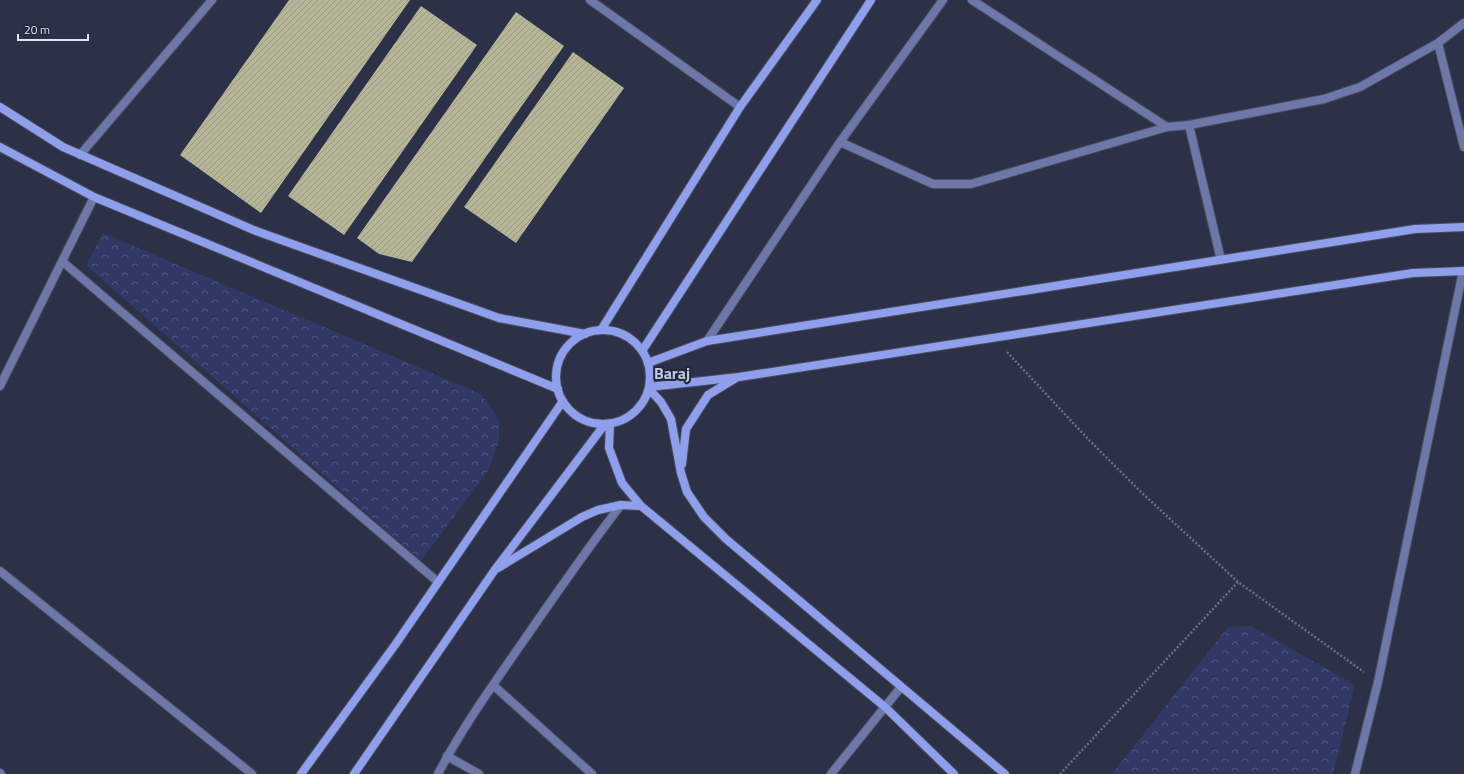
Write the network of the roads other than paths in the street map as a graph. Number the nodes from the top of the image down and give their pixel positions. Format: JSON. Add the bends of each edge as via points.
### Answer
{"nodes":[{"id":1,"x":212,"y":0,"type":"edge"},
{"id":2,"x":590,"y":0,"type":"edge"},
{"id":3,"x":817,"y":0,"type":"edge"},
{"id":4,"x":871,"y":0,"type":"edge"},
{"id":5,"x":943,"y":0,"type":"edge"},
{"id":6,"x":972,"y":0,"type":"edge"},
{"id":7,"x":1464,"y":22,"type":"edge"},
{"id":8,"x":1438,"y":42,"type":"junction"},
{"id":9,"x":0,"y":107,"type":"edge"},
{"id":10,"x":740,"y":107,"type":"junction"},
{"id":11,"x":1189,"y":125,"type":"junction"},
{"id":12,"x":1167,"y":127,"type":"junction"},
{"id":13,"x":840,"y":142,"type":"junction"},
{"id":14,"x":0,"y":147,"type":"edge"},
{"id":15,"x":1464,"y":147,"type":"edge"},
{"id":16,"x":80,"y":155,"type":"junction"},
{"id":17,"x":94,"y":197,"type":"junction"},
{"id":18,"x":1464,"y":227,"type":"edge"},
{"id":19,"x":1221,"y":260,"type":"junction"},
{"id":20,"x":63,"y":262,"type":"junction"},
{"id":21,"x":1464,"y":271,"type":"edge"},
{"id":22,"x":601,"y":330,"type":"junction"},
{"id":23,"x":585,"y":334,"type":"junction"},
{"id":24,"x":707,"y":341,"type":"junction"},
{"id":25,"x":642,"y":351,"type":"junction"},
{"id":26,"x":648,"y":363,"type":"junction"},
{"id":27,"x":739,"y":377,"type":"junction"},
{"id":28,"x":0,"y":386,"type":"edge"},
{"id":29,"x":649,"y":388,"type":"junction"},
{"id":30,"x":558,"y":389,"type":"junction"},
{"id":31,"x":563,"y":401,"type":"junction"},
{"id":32,"x":607,"y":424,"type":"junction"},
{"id":33,"x":682,"y":473,"type":"junction"},
{"id":34,"x":621,"y":505,"type":"junction"},
{"id":35,"x":641,"y":506,"type":"junction"},
{"id":36,"x":494,"y":571,"type":"junction"},
{"id":37,"x":0,"y":572,"type":"edge"},
{"id":38,"x":438,"y":582,"type":"junction"},
{"id":39,"x":493,"y":685,"type":"junction"},
{"id":40,"x":901,"y":687,"type":"junction"},
{"id":41,"x":885,"y":707,"type":"junction"},
{"id":42,"x":447,"y":756,"type":"junction"},
{"id":43,"x":252,"y":774,"type":"edge"},
{"id":44,"x":301,"y":774,"type":"edge"},
{"id":45,"x":354,"y":774,"type":"edge"},
{"id":46,"x":438,"y":774,"type":"edge"},
{"id":47,"x":479,"y":774,"type":"edge"},
{"id":48,"x":592,"y":774,"type":"edge"},
{"id":49,"x":831,"y":774,"type":"edge"},
{"id":50,"x":954,"y":774,"type":"edge"},
{"id":51,"x":1005,"y":774,"type":"edge"},
{"id":52,"x":1355,"y":774,"type":"edge"}],
"edges":[{"from":1,"to":16,"type":"street"},
{"from":2,"to":10,"type":"street"},
{"from":3,"to":10,"type":"street"},
{"from":4,"to":25,"type":"street"},
{"from":5,"to":13,"type":"street"},
{"from":6,"to":12,"type":"street"},
{"from":7,"to":8,"type":"street"},
{"from":8,"to":11,"type":"street","via":[[1360,87],[1324,99]]},
{"from":8,"to":15,"type":"street"},
{"from":9,"to":16,"type":"street"},
{"from":10,"to":22,"type":"street"},
{"from":11,"to":12,"type":"street"},
{"from":11,"to":19,"type":"street"},
{"from":12,"to":13,"type":"street","via":[[971,184],[933,184]]},
{"from":13,"to":24,"type":"street"},
{"from":14,"to":17,"type":"street"},
{"from":16,"to":23,"type":"street","via":[[256,232],[499,318]]},
{"from":17,"to":20,"type":"street"},
{"from":17,"to":30,"type":"street"},
{"from":18,"to":19,"type":"street","via":[[1415,229]]},
{"from":19,"to":24,"type":"street"},
{"from":20,"to":28,"type":"street"},
{"from":20,"to":38,"type":"street"},
{"from":21,"to":27,"type":"street","via":[[1413,273]]},
{"from":21,"to":52,"type":"street","via":[[1378,682]]},
{"from":22,"to":23,"type":"street"},
{"from":22,"to":25,"type":"street","via":[[616,332],[631,339]]},
{"from":23,"to":30,"type":"street","via":[[564,350],[558,362]]},
{"from":24,"to":26,"type":"street"},
{"from":25,"to":26,"type":"street"},
{"from":26,"to":29,"type":"street"},
{"from":27,"to":29,"type":"street"},
{"from":27,"to":33,"type":"street","via":[[708,394],[686,429]]},
{"from":29,"to":32,"type":"street","via":[[635,412],[623,420]]},
{"from":29,"to":33,"type":"street","via":[[671,418]]},
{"from":30,"to":31,"type":"street"},
{"from":31,"to":32,"type":"street","via":[[583,420]]},
{"from":31,"to":38,"type":"street"},
{"from":32,"to":35,"type":"street","via":[[609,448],[622,483]]},
{"from":32,"to":36,"type":"street"},
{"from":33,"to":40,"type":"street","via":[[687,492],[704,517],[726,539]]},
{"from":34,"to":35,"type":"street"},
{"from":34,"to":36,"type":"street","via":[[582,517]]},
{"from":34,"to":39,"type":"street","via":[[589,546]]},
{"from":35,"to":41,"type":"street"},
{"from":36,"to":45,"type":"street"},
{"from":37,"to":43,"type":"street"},
{"from":38,"to":44,"type":"street"},
{"from":39,"to":42,"type":"street"},
{"from":39,"to":48,"type":"street"},
{"from":40,"to":41,"type":"street"},
{"from":40,"to":51,"type":"street"},
{"from":41,"to":49,"type":"street"},
{"from":41,"to":50,"type":"street"},
{"from":42,"to":46,"type":"street"},
{"from":42,"to":47,"type":"street"}]}
